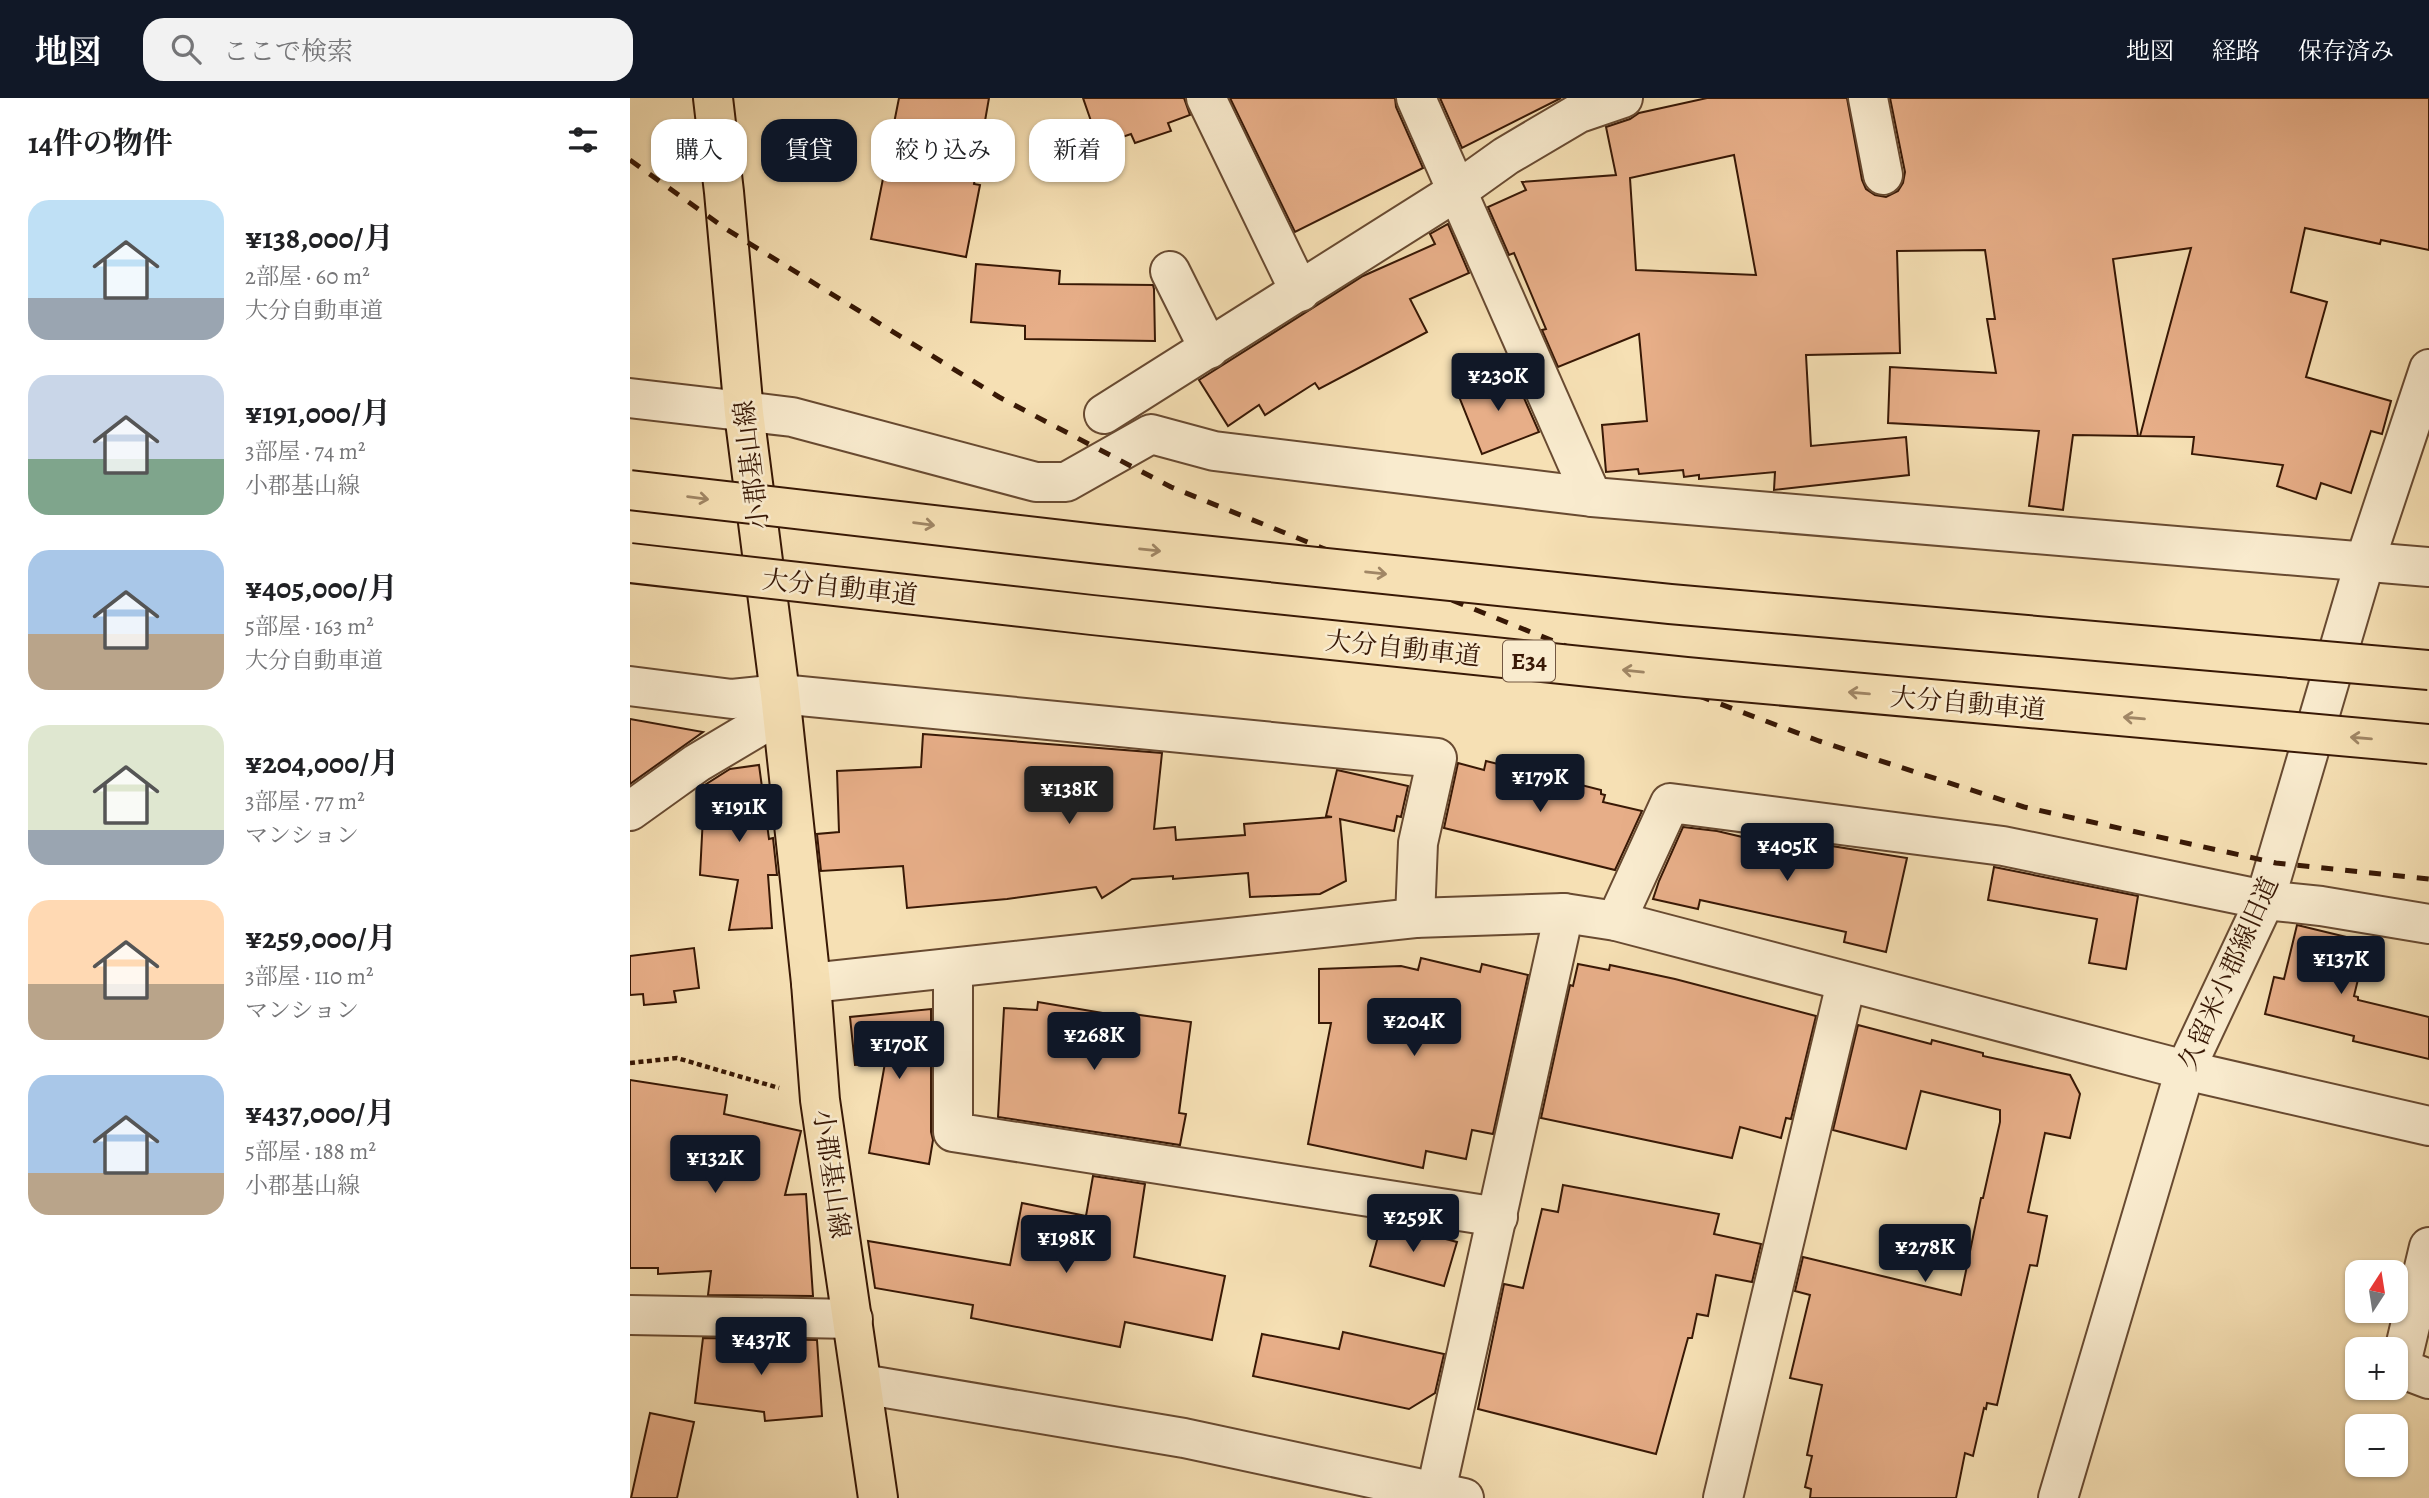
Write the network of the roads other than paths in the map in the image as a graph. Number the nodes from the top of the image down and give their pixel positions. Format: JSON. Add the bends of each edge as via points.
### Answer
{"nodes":[{"id":1,"x":713,"y":98,"type":"edge"},
{"id":2,"x":1206,"y":98,"type":"edge"},
{"id":3,"x":1416,"y":98,"type":"edge"},
{"id":4,"x":1623,"y":98,"type":"edge"},
{"id":5,"x":1868,"y":98,"type":"edge"},
{"id":6,"x":1884,"y":175,"type":"dead end"},
{"id":7,"x":1457,"y":191,"type":"junction"},
{"id":8,"x":1170,"y":271,"type":"dead end"},
{"id":9,"x":1300,"y":292,"type":"junction"},
{"id":10,"x":1209,"y":349,"type":"junction"},
{"id":11,"x":2429,"y":369,"type":"edge"},
{"id":12,"x":630,"y":398,"type":"edge"},
{"id":13,"x":744,"y":413,"type":"junction"},
{"id":14,"x":1104,"y":414,"type":"dead end"},
{"id":15,"x":630,"y":491,"type":"edge"},
{"id":16,"x":1592,"y":497,"type":"junction"},
{"id":17,"x":2365,"y":561,"type":"junction"},
{"id":18,"x":630,"y":563,"type":"edge"},
{"id":19,"x":2429,"y":567,"type":"edge"},
{"id":20,"x":2429,"y":670,"type":"edge"},
{"id":21,"x":630,"y":686,"type":"edge"},
{"id":22,"x":781,"y":704,"type":"junction"},
{"id":23,"x":2429,"y":744,"type":"edge"},
{"id":24,"x":630,"y":810,"type":"edge"},
{"id":25,"x":2265,"y":900,"type":"junction"},
{"id":26,"x":1564,"y":913,"type":"junction"},
{"id":27,"x":1415,"y":918,"type":"junction"},
{"id":28,"x":1616,"y":921,"type":"junction"},
{"id":29,"x":2429,"y":924,"type":"edge"},
{"id":30,"x":953,"y":968,"type":"junction"},
{"id":31,"x":811,"y":983,"type":"junction"},
{"id":32,"x":1846,"y":983,"type":"junction"},
{"id":33,"x":2185,"y":1070,"type":"junction"},
{"id":34,"x":2429,"y":1126,"type":"edge"},
{"id":35,"x":1498,"y":1217,"type":"junction"},
{"id":36,"x":2429,"y":1247,"type":"edge"},
{"id":37,"x":630,"y":1315,"type":"edge"},
{"id":38,"x":853,"y":1319,"type":"junction"},
{"id":39,"x":2429,"y":1379,"type":"edge"},
{"id":40,"x":862,"y":1384,"type":"junction"},
{"id":41,"x":1391,"y":1490,"type":"edge"},
{"id":42,"x":1450,"y":1495,"type":"edge"},
{"id":43,"x":878,"y":1498,"type":"edge"},
{"id":44,"x":1723,"y":1498,"type":"edge"},
{"id":45,"x":2058,"y":1498,"type":"edge"}],
"edges":[{"from":1,"to":13,"type":"main road","name":"小郡基山線"},
{"from":2,"to":9,"type":"street"},
{"from":3,"to":7,"type":"street"},
{"from":4,"to":7,"type":"street","via":[[1579,113]]},
{"from":5,"to":6,"type":"street"},
{"from":7,"to":9,"type":"street"},
{"from":7,"to":16,"type":"street"},
{"from":8,"to":10,"type":"street"},
{"from":9,"to":10,"type":"street"},
{"from":10,"to":14,"type":"street"},
{"from":11,"to":17,"type":"street","name":"久留米小郡線旧道"},
{"from":12,"to":13,"type":"street"},
{"from":13,"to":16,"type":"street","via":[[792,416],[1036,482],[1066,482],[1151,434],[1214,451]]},
{"from":13,"to":22,"type":"main road","name":"小郡基山線"},
{"from":15,"to":20,"type":"main road","one_way":true,"bridge":true,"via":[[1670,604]]},
{"from":16,"to":17,"type":"street"},
{"from":17,"to":19,"type":"street"},
{"from":17,"to":25,"type":"street","name":"久留米小郡線旧道"},
{"from":23,"to":18,"type":"main road","name":"大分自動車道","number":"E34","one_way":true,"bridge":true,"via":[[1686,677]]},
{"from":21,"to":22,"type":"street"},
{"from":22,"to":24,"type":"street"},
{"from":22,"to":27,"type":"street","via":[[1437,758],[1418,843]]},
{"from":22,"to":31,"type":"main road","name":"小郡基山線"},
{"from":25,"to":28,"type":"street","via":[[2003,846],[1670,803]]},
{"from":25,"to":29,"type":"street"},
{"from":25,"to":33,"type":"street","name":"久留米小郡線旧道"},
{"from":26,"to":27,"type":"street"},
{"from":26,"to":28,"type":"street"},
{"from":26,"to":35,"type":"street"},
{"from":27,"to":30,"type":"street"},
{"from":28,"to":32,"type":"street"},
{"from":30,"to":31,"type":"street"},
{"from":30,"to":35,"type":"street","via":[[953,1132]]},
{"from":31,"to":38,"type":"main road","name":"小郡基山線","via":[[820,1100]]},
{"from":32,"to":33,"type":"street"},
{"from":32,"to":44,"type":"street"},
{"from":33,"to":34,"type":"street"},
{"from":33,"to":45,"type":"street","name":"久留米小郡線旧道"},
{"from":35,"to":42,"type":"street"},
{"from":36,"to":39,"type":"street","via":[[2400,1368]]},
{"from":37,"to":38,"type":"street"},
{"from":38,"to":40,"type":"main road","name":"小郡基山線"},
{"from":40,"to":41,"type":"street","via":[[1184,1438]]},
{"from":40,"to":43,"type":"main road","name":"小郡基山線"},
{"from":41,"to":42,"type":"street"}]}
